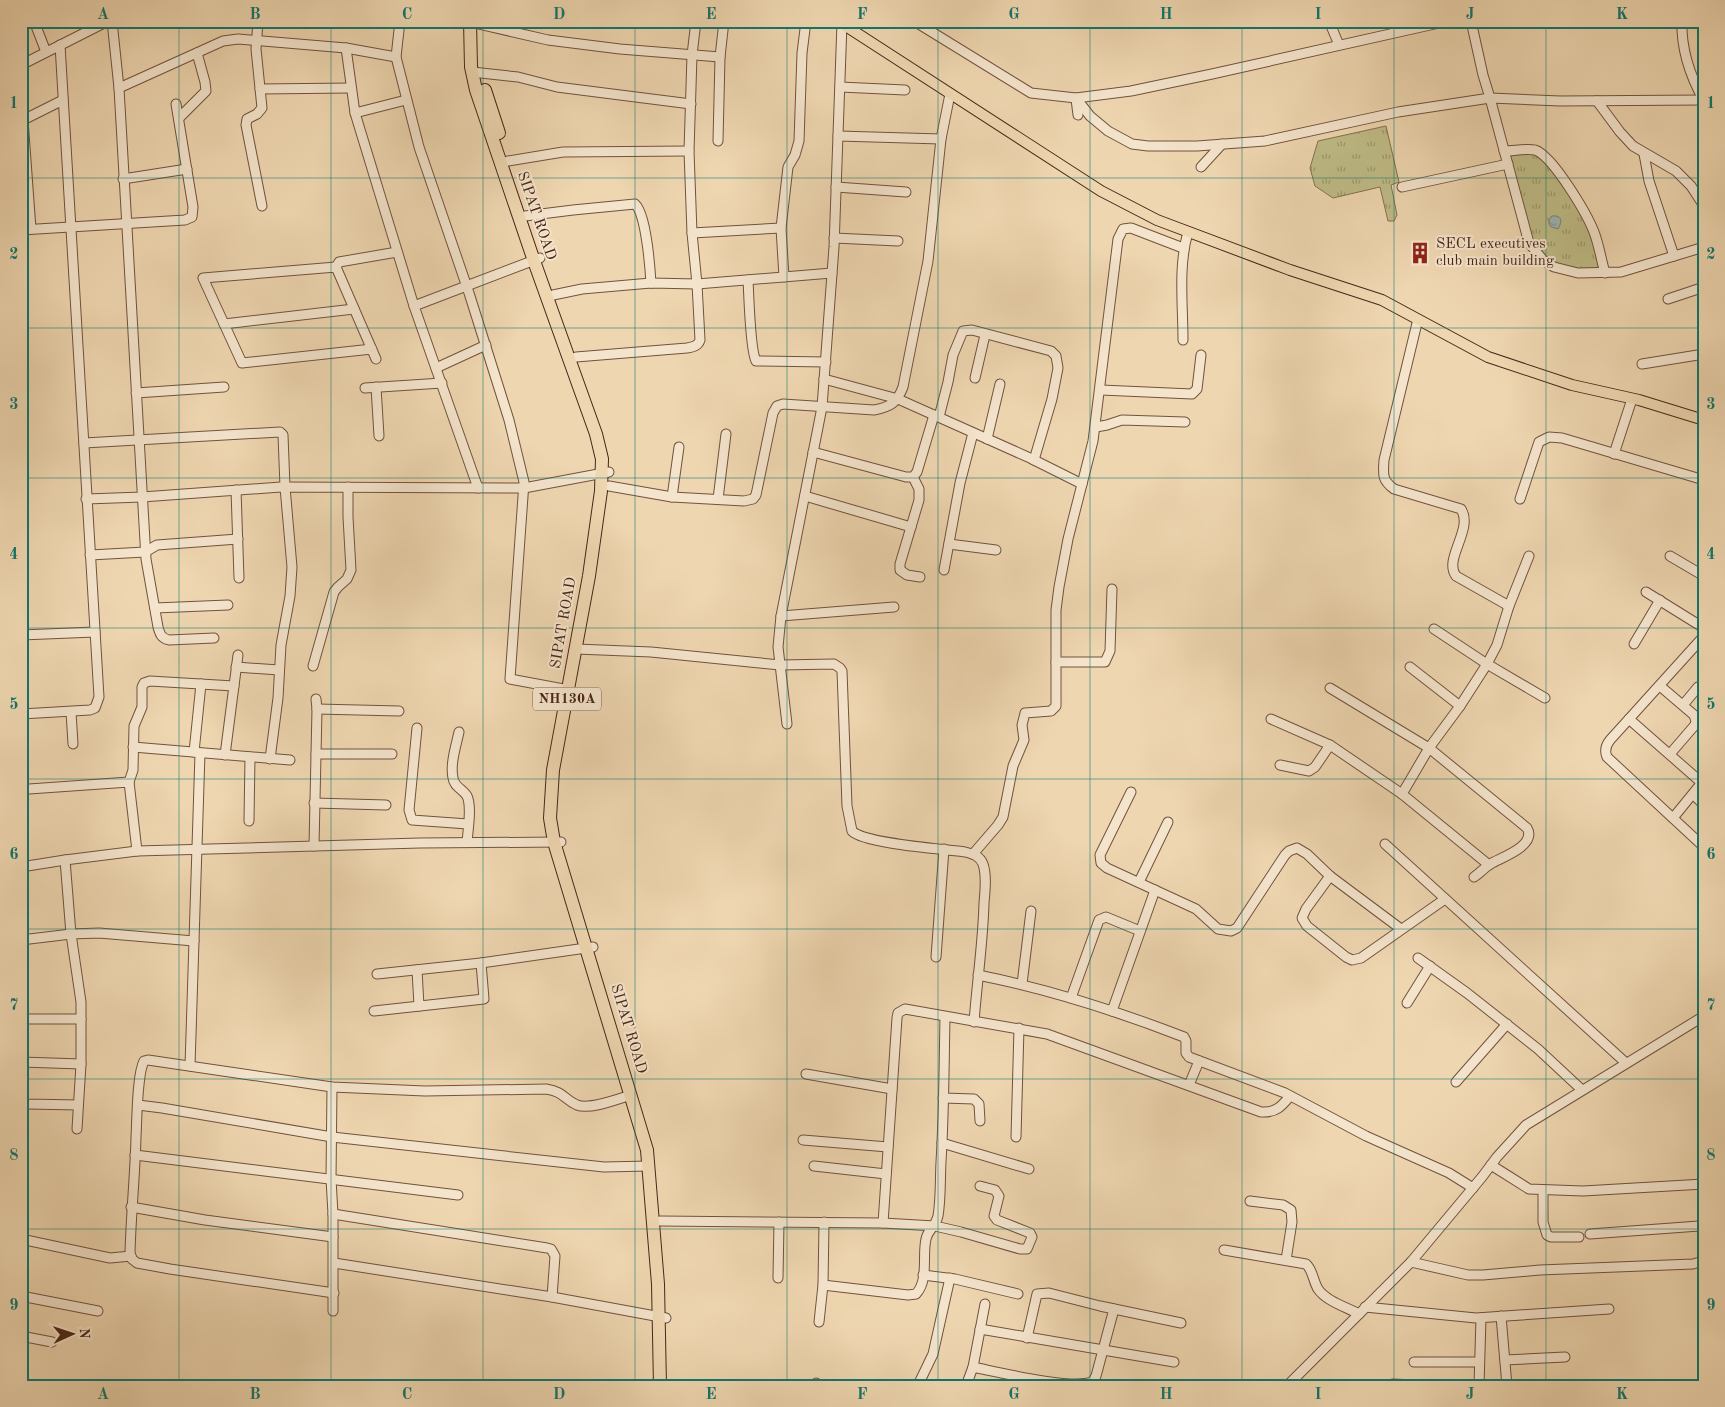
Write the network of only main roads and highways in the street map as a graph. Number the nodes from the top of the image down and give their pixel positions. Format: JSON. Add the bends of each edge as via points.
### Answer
{"nodes":[{"id":1,"x":473,"y":22,"type":"edge"},
{"id":2,"x":840,"y":22,"type":"edge"},
{"id":3,"x":476,"y":72,"type":"junction"},
{"id":4,"x":537,"y":259,"type":"junction"},
{"id":5,"x":1704,"y":420,"type":"edge"},
{"id":6,"x":606,"y":472,"type":"junction"},
{"id":7,"x":580,"y":649,"type":"junction"},
{"id":8,"x":558,"y":842,"type":"junction"},
{"id":9,"x":589,"y":948,"type":"junction"},
{"id":10,"x":663,"y":1317,"type":"junction"},
{"id":11,"x":660,"y":1386,"type":"edge"},
{"id":12,"x":668,"y":1386,"type":"edge"}],
"edges":[{"from":1,"to":3,"type":"highway","name":"SIPAT ROAD","number":"NH130A"},
{"from":2,"to":5,"type":"main road","via":[[1101,191],[1157,220],[1290,270],[1382,300],[1488,357],[1572,385]]},
{"from":3,"to":4,"type":"highway","name":"SIPAT ROAD","number":"NH130A","via":[[508,161]]},
{"from":3,"to":4,"type":"highway","name":"SIPAT ROAD","number":"NH130A","via":[[476,90]]},
{"from":4,"to":6,"type":"highway","name":"SIPAT ROAD","number":"NH130A"},
{"from":4,"to":6,"type":"highway","name":"SIPAT ROAD","number":"NH130A","via":[[603,436],[608,456]]},
{"from":6,"to":7,"type":"highway","name":"SIPAT ROAD","number":"NH130A"},
{"from":6,"to":7,"type":"highway","name":"SIPAT ROAD","number":"NH130A","via":[[610,486],[592,611]]},
{"from":7,"to":8,"type":"highway","name":"SIPAT ROAD","number":"NH130A","via":[[558,784]]},
{"from":7,"to":8,"type":"highway","name":"SIPAT ROAD","number":"NH130A","via":[[553,770],[550,818]]},
{"from":8,"to":9,"type":"highway","name":"SIPAT ROAD","number":"NH130A"},
{"from":9,"to":10,"type":"highway","name":"SIPAT ROAD","number":"NH130A","via":[[647,1150]]},
{"from":9,"to":10,"type":"highway","name":"SIPAT ROAD","number":"NH130A","via":[[641,1099],[657,1173]]},
{"from":10,"to":11,"type":"highway","name":"SIPAT ROAD","number":"NH130A"},
{"from":10,"to":12,"type":"highway","name":"SIPAT ROAD","number":"NH130A"}]}
